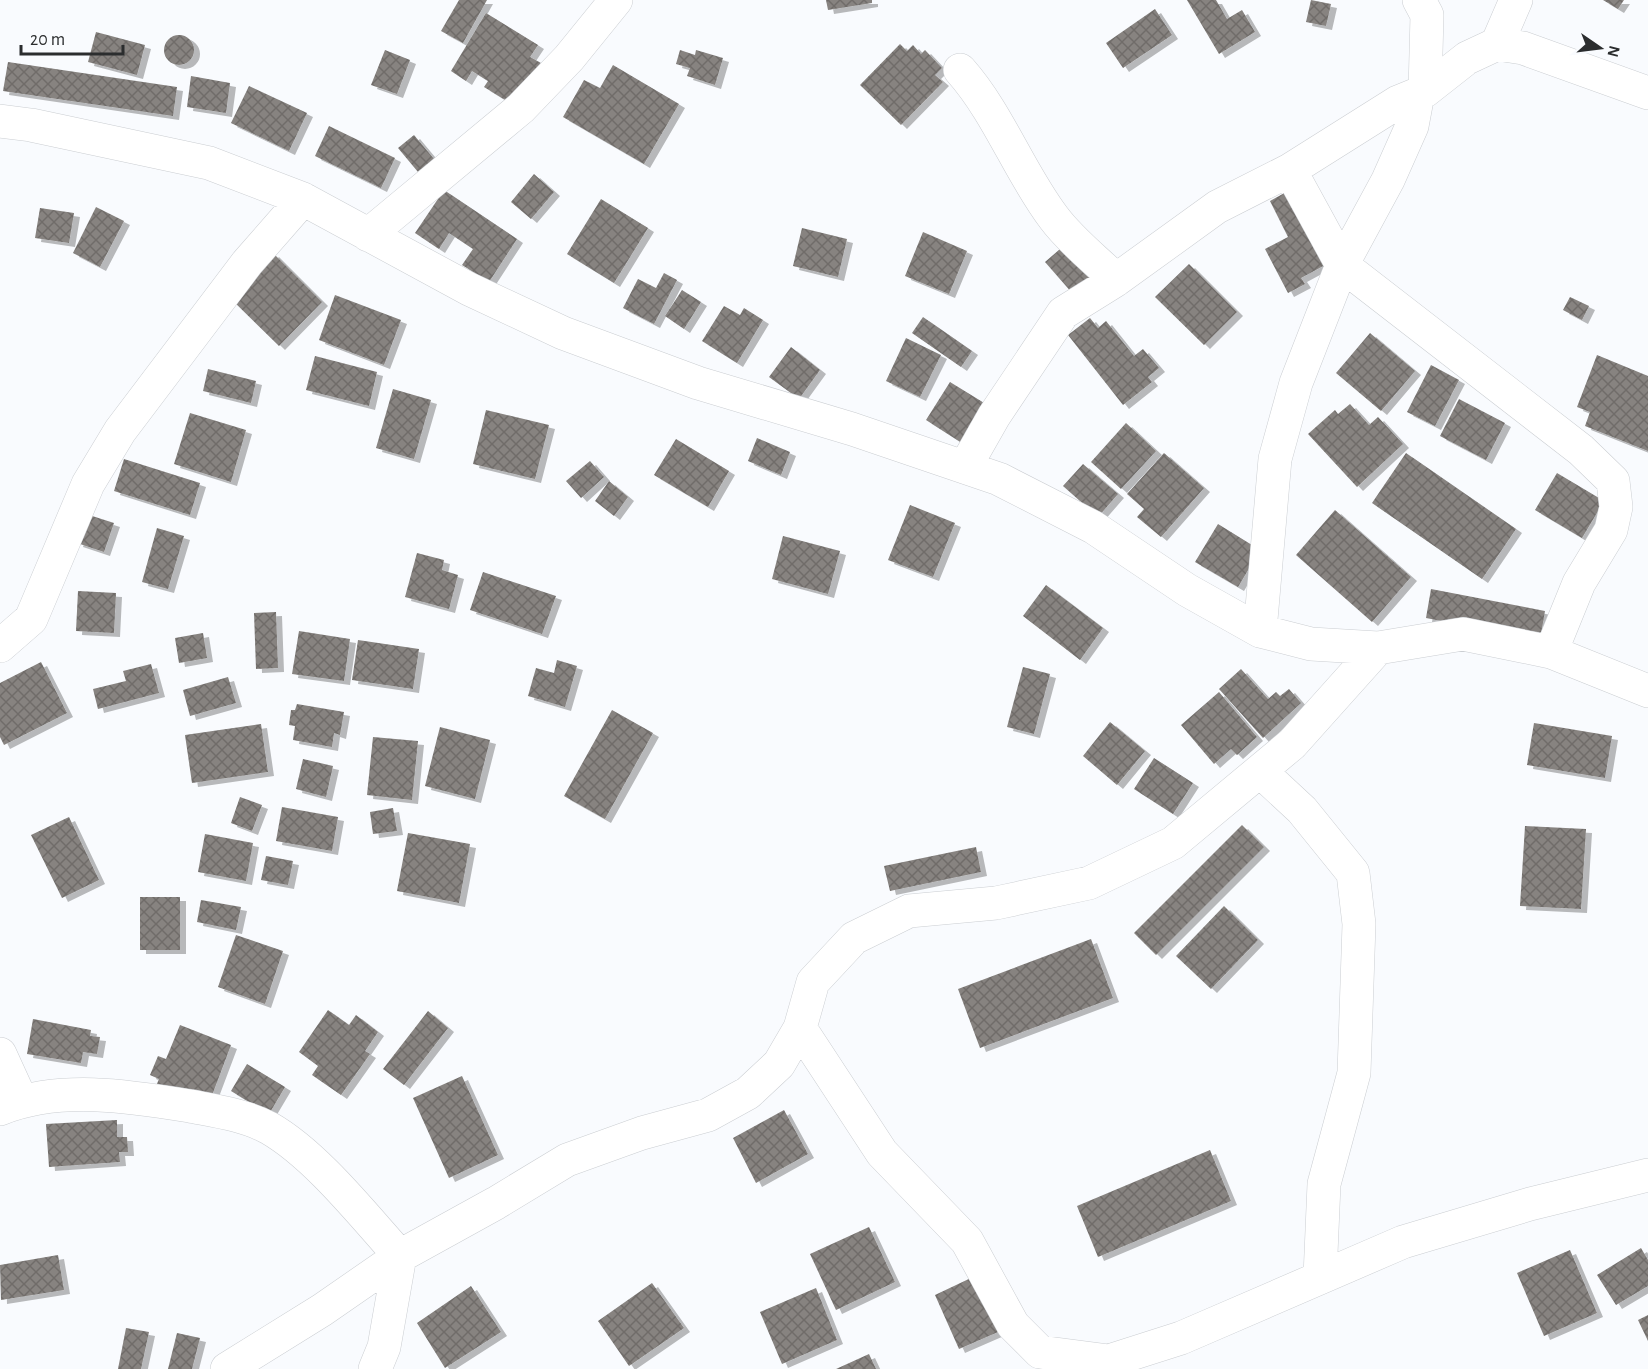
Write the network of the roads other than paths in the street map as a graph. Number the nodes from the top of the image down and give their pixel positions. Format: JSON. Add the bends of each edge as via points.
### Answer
{"nodes":[{"id":1,"x":616,"y":0,"type":"edge"},
{"id":2,"x":1419,"y":0,"type":"edge"},
{"id":3,"x":1515,"y":0,"type":"edge"},
{"id":4,"x":1497,"y":44,"type":"junction"},
{"id":5,"x":960,"y":70,"type":"dead end"},
{"id":6,"x":1421,"y":92,"type":"junction"},
{"id":7,"x":1648,"y":93,"type":"edge"},
{"id":8,"x":0,"y":121,"type":"edge"},
{"id":9,"x":1290,"y":170,"type":"junction"},
{"id":10,"x":303,"y":200,"type":"junction"},
{"id":11,"x":368,"y":236,"type":"junction"},
{"id":12,"x":1341,"y":264,"type":"junction"},
{"id":13,"x":1116,"y":280,"type":"junction"},
{"id":14,"x":965,"y":467,"type":"junction"},
{"id":15,"x":1260,"y":630,"type":"junction"},
{"id":16,"x":0,"y":646,"type":"edge"},
{"id":17,"x":1378,"y":648,"type":"junction"},
{"id":18,"x":1551,"y":652,"type":"junction"},
{"id":19,"x":1648,"y":691,"type":"edge"},
{"id":20,"x":1260,"y":771,"type":"junction"},
{"id":21,"x":800,"y":1028,"type":"junction"},
{"id":22,"x":0,"y":1054,"type":"edge"},
{"id":23,"x":10,"y":1105,"type":"edge"},
{"id":24,"x":1648,"y":1175,"type":"edge"},
{"id":25,"x":400,"y":1256,"type":"junction"},
{"id":26,"x":1320,"y":1277,"type":"junction"},
{"id":27,"x":227,"y":1369,"type":"edge"},
{"id":28,"x":375,"y":1369,"type":"edge"}],
"edges":[{"from":1,"to":11,"type":"street","via":[[569,58],[521,108]]},
{"from":2,"to":6,"type":"street","via":[[1427,15]]},
{"from":3,"to":4,"type":"street"},
{"from":4,"to":6,"type":"street","via":[[1467,58]]},
{"from":4,"to":7,"type":"street","via":[[1523,48]]},
{"from":5,"to":13,"type":"street","via":[[979,91],[992,119],[1055,219]]},
{"from":6,"to":9,"type":"street"},
{"from":6,"to":12,"type":"street","via":[[1412,126],[1388,180]]},
{"from":8,"to":10,"type":"street","via":[[209,163]]},
{"from":9,"to":12,"type":"street"},
{"from":9,"to":13,"type":"street","via":[[1217,207]]},
{"from":10,"to":11,"type":"street"},
{"from":10,"to":16,"type":"street","via":[[247,263],[120,431],[88,484],[31,619]]},
{"from":11,"to":14,"type":"street","via":[[562,333],[698,383]]},
{"from":12,"to":15,"type":"street","via":[[1296,383],[1275,459]]},
{"from":12,"to":18,"type":"street","via":[[1581,450],[1613,481],[1616,507],[1611,530],[1579,582]]},
{"from":13,"to":14,"type":"street","via":[[1063,313]]},
{"from":14,"to":15,"type":"street","via":[[999,478],[1093,527],[1187,590]]},
{"from":15,"to":17,"type":"street","via":[[1311,644]]},
{"from":17,"to":18,"type":"street","via":[[1463,634]]},
{"from":17,"to":20,"type":"street","via":[[1292,744]]},
{"from":18,"to":19,"type":"street"},
{"from":20,"to":21,"type":"street","via":[[1173,843],[1089,883],[996,903],[909,911],[854,938],[813,982]]},
{"from":20,"to":26,"type":"street","via":[[1302,810],[1353,873],[1359,924],[1354,1073],[1324,1184]]},
{"from":21,"to":25,"type":"street","via":[[779,1064],[748,1093],[708,1116],[642,1133],[567,1160]]},
{"from":21,"to":26,"type":"street","via":[[882,1153],[967,1241],[1013,1325],[1040,1352],[1109,1361],[1181,1338]]},
{"from":22,"to":23,"type":"street"},
{"from":23,"to":25,"type":"street","via":[[85,1094],[225,1113],[268,1128],[316,1167]]},
{"from":24,"to":26,"type":"street","via":[[1530,1204],[1402,1242]]},
{"from":25,"to":27,"type":"street"},
{"from":25,"to":28,"type":"street","via":[[384,1347]]}]}
